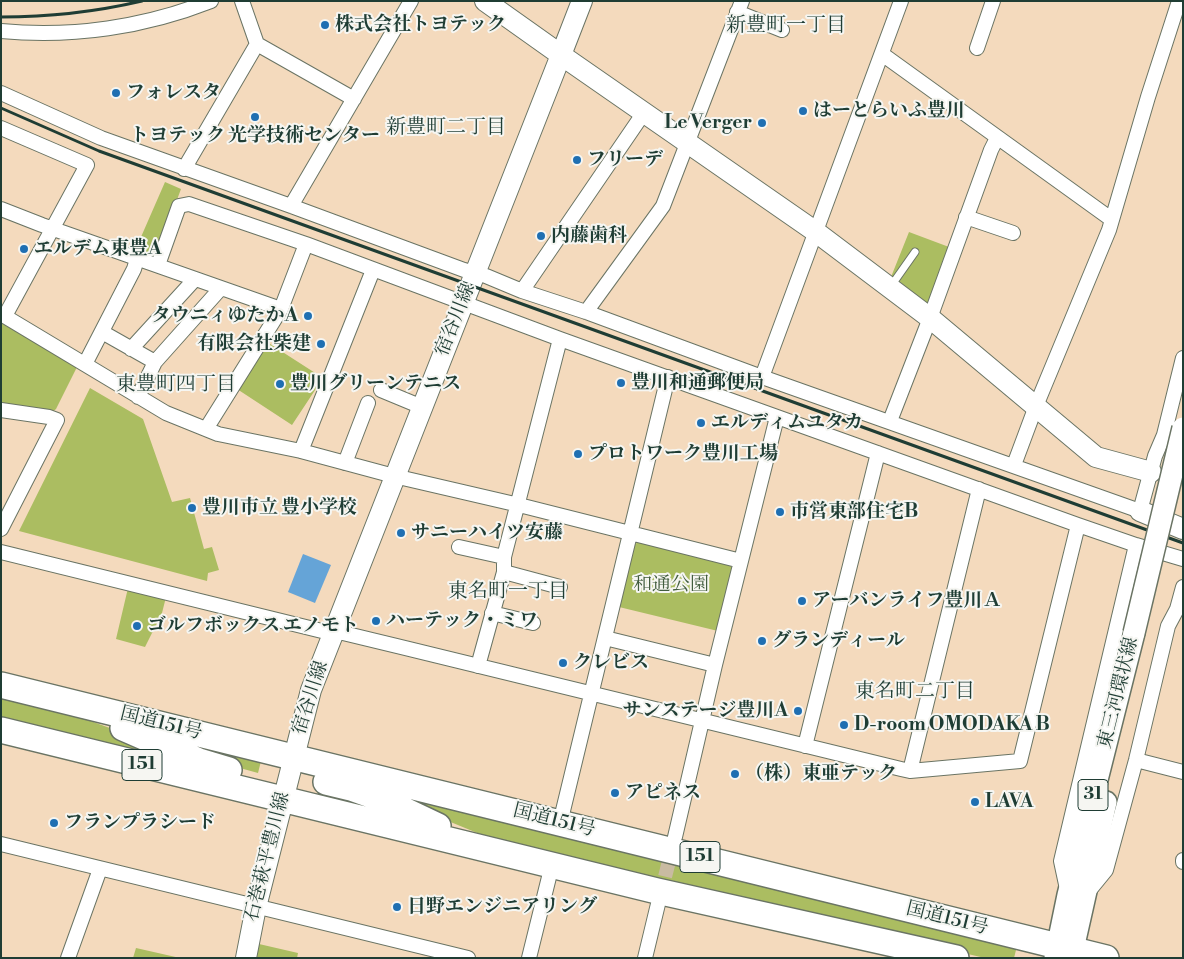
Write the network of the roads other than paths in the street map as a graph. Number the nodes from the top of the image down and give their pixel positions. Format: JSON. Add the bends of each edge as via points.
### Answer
{"nodes":[{"id":1,"x":211,"y":1,"type":"edge"},
{"id":2,"x":242,"y":1,"type":"edge"},
{"id":3,"x":411,"y":1,"type":"edge"},
{"id":4,"x":486,"y":1,"type":"edge"},
{"id":5,"x":582,"y":1,"type":"edge"},
{"id":6,"x":901,"y":1,"type":"edge"},
{"id":7,"x":993,"y":1,"type":"edge"},
{"id":8,"x":1179,"y":1,"type":"edge"},
{"id":9,"x":739,"y":7,"type":"edge"},
{"id":10,"x":782,"y":30,"type":"dead end"},
{"id":11,"x":1,"y":31,"type":"edge"},
{"id":12,"x":257,"y":44,"type":"junction"},
{"id":13,"x":978,"y":48,"type":"dead end"},
{"id":14,"x":882,"y":54,"type":"junction"},
{"id":15,"x":561,"y":55,"type":"junction"},
{"id":16,"x":1,"y":93,"type":"edge"},
{"id":17,"x":354,"y":99,"type":"junction"},
{"id":18,"x":643,"y":114,"type":"junction"},
{"id":19,"x":1,"y":128,"type":"edge"},
{"id":20,"x":997,"y":138,"type":"junction"},
{"id":21,"x":688,"y":142,"type":"junction"},
{"id":22,"x":184,"y":169,"type":"junction"},
{"id":23,"x":291,"y":206,"type":"junction"},
{"id":24,"x":1,"y":209,"type":"edge"},
{"id":25,"x":966,"y":217,"type":"junction"},
{"id":26,"x":1111,"y":219,"type":"junction"},
{"id":27,"x":52,"y":228,"type":"junction"},
{"id":28,"x":816,"y":232,"type":"junction"},
{"id":29,"x":1013,"y":233,"type":"dead end"},
{"id":30,"x":306,"y":244,"type":"junction"},
{"id":31,"x":915,"y":252,"type":"dead end"},
{"id":32,"x":137,"y":259,"type":"junction"},
{"id":33,"x":158,"y":266,"type":"junction"},
{"id":34,"x":372,"y":270,"type":"junction"},
{"id":35,"x":475,"y":273,"type":"junction"},
{"id":36,"x":195,"y":279,"type":"junction"},
{"id":37,"x":221,"y":288,"type":"junction"},
{"id":38,"x":890,"y":288,"type":"junction"},
{"id":39,"x":522,"y":291,"type":"junction"},
{"id":40,"x":463,"y":303,"type":"junction"},
{"id":41,"x":281,"y":310,"type":"junction"},
{"id":42,"x":586,"y":312,"type":"junction"},
{"id":43,"x":3,"y":315,"type":"edge"},
{"id":44,"x":930,"y":318,"type":"junction"},
{"id":45,"x":102,"y":332,"type":"junction"},
{"id":46,"x":560,"y":339,"type":"junction"},
{"id":47,"x":131,"y":349,"type":"junction"},
{"id":48,"x":1183,"y":358,"type":"edge"},
{"id":49,"x":155,"y":362,"type":"junction"},
{"id":50,"x":85,"y":364,"type":"junction"},
{"id":51,"x":668,"y":377,"type":"junction"},
{"id":52,"x":762,"y":377,"type":"junction"},
{"id":53,"x":381,"y":390,"type":"dead end"},
{"id":54,"x":138,"y":397,"type":"junction"},
{"id":55,"x":368,"y":403,"type":"dead end"},
{"id":56,"x":1036,"y":406,"type":"junction"},
{"id":57,"x":422,"y":407,"type":"junction"},
{"id":58,"x":1,"y":410,"type":"edge"},
{"id":59,"x":777,"y":417,"type":"junction"},
{"id":60,"x":890,"y":421,"type":"junction"},
{"id":61,"x":1183,"y":428,"type":"edge"},
{"id":62,"x":206,"y":429,"type":"junction"},
{"id":63,"x":301,"y":451,"type":"junction"},
{"id":64,"x":878,"y":453,"type":"junction"},
{"id":65,"x":344,"y":463,"type":"junction"},
{"id":66,"x":1014,"y":465,"type":"junction"},
{"id":67,"x":1150,"y":472,"type":"junction"},
{"id":68,"x":394,"y":476,"type":"junction"},
{"id":69,"x":1183,"y":488,"type":"edge"},
{"id":70,"x":979,"y":489,"type":"junction"},
{"id":71,"x":519,"y":505,"type":"junction"},
{"id":72,"x":1140,"y":510,"type":"junction"},
{"id":73,"x":1078,"y":525,"type":"junction"},
{"id":74,"x":1,"y":529,"type":"edge"},
{"id":75,"x":1183,"y":529,"type":"edge"},
{"id":76,"x":631,"y":534,"type":"junction"},
{"id":77,"x":1136,"y":545,"type":"junction"},
{"id":78,"x":459,"y":547,"type":"dead end"},
{"id":79,"x":1,"y":552,"type":"edge"},
{"id":80,"x":504,"y":557,"type":"junction"},
{"id":81,"x":1183,"y":559,"type":"edge"},
{"id":82,"x":741,"y":561,"type":"junction"},
{"id":83,"x":504,"y":572,"type":"junction"},
{"id":84,"x":560,"y":587,"type":"dead end"},
{"id":85,"x":1183,"y":587,"type":"edge"},
{"id":86,"x":492,"y":613,"type":"junction"},
{"id":87,"x":533,"y":623,"type":"dead end"},
{"id":88,"x":334,"y":632,"type":"junction"},
{"id":89,"x":1140,"y":635,"type":"junction"},
{"id":90,"x":605,"y":638,"type":"junction"},
{"id":91,"x":715,"y":665,"type":"junction"},
{"id":92,"x":478,"y":666,"type":"junction"},
{"id":93,"x":1,"y":686,"type":"edge"},
{"id":94,"x":592,"y":694,"type":"junction"},
{"id":95,"x":49,"y":697,"type":"junction"},
{"id":96,"x":702,"y":720,"type":"junction"},
{"id":97,"x":1,"y":730,"type":"edge"},
{"id":98,"x":805,"y":746,"type":"junction"},
{"id":99,"x":293,"y":757,"type":"junction"},
{"id":100,"x":1136,"y":760,"type":"junction"},
{"id":101,"x":910,"y":771,"type":"junction"},
{"id":102,"x":1183,"y":772,"type":"edge"},
{"id":103,"x":282,"y":799,"type":"junction"},
{"id":104,"x":560,"y":823,"type":"junction"},
{"id":105,"x":675,"y":837,"type":"tunnel mouth"},
{"id":106,"x":1,"y":844,"type":"edge"},
{"id":107,"x":522,"y":858,"type":"junction"},
{"id":108,"x":552,"y":865,"type":"junction"},
{"id":109,"x":100,"y":869,"type":"junction"},
{"id":110,"x":1076,"y":896,"type":"junction"},
{"id":111,"x":658,"y":904,"type":"tunnel mouth"},
{"id":112,"x":256,"y":907,"type":"junction"},
{"id":113,"x":1064,"y":953,"type":"edge"},
{"id":114,"x":68,"y":958,"type":"edge"},
{"id":115,"x":246,"y":958,"type":"edge"},
{"id":116,"x":468,"y":958,"type":"edge"},
{"id":117,"x":529,"y":958,"type":"edge"},
{"id":118,"x":645,"y":958,"type":"edge"},
{"id":119,"x":956,"y":958,"type":"edge"},
{"id":120,"x":1106,"y":958,"type":"edge"}],
"edges":[{"from":1,"to":11,"type":"street","via":[[155,18],[85,32]]},
{"from":2,"to":12,"type":"street"},
{"from":3,"to":17,"type":"street"},
{"from":4,"to":15,"type":"main road"},
{"from":5,"to":15,"type":"main road","name":"宿谷川線"},
{"from":6,"to":14,"type":"street"},
{"from":7,"to":13,"type":"street"},
{"from":8,"to":26,"type":"street"},
{"from":9,"to":10,"type":"street"},
{"from":9,"to":21,"type":"street"},
{"from":12,"to":17,"type":"street"},
{"from":12,"to":22,"type":"street"},
{"from":14,"to":20,"type":"street"},
{"from":14,"to":28,"type":"street"},
{"from":15,"to":18,"type":"main road"},
{"from":15,"to":35,"type":"main road","name":"宿谷川線"},
{"from":16,"to":22,"type":"street","via":[[101,138]]},
{"from":17,"to":23,"type":"street"},
{"from":18,"to":21,"type":"main road"},
{"from":18,"to":39,"type":"street"},
{"from":19,"to":27,"type":"street","via":[[87,165]]},
{"from":20,"to":25,"type":"street"},
{"from":20,"to":26,"type":"street"},
{"from":21,"to":28,"type":"main road"},
{"from":21,"to":42,"type":"street","via":[[663,206]]},
{"from":22,"to":23,"type":"street"},
{"from":23,"to":35,"type":"street"},
{"from":24,"to":27,"type":"street"},
{"from":25,"to":29,"type":"street"},
{"from":25,"to":44,"type":"street"},
{"from":26,"to":56,"type":"street"},
{"from":27,"to":32,"type":"street"},
{"from":27,"to":43,"type":"street"},
{"from":28,"to":38,"type":"main road"},
{"from":28,"to":52,"type":"street"},
{"from":30,"to":33,"type":"street","via":[[189,204],[180,206]]},
{"from":30,"to":34,"type":"street"},
{"from":30,"to":41,"type":"street"},
{"from":31,"to":38,"type":"lane"},
{"from":32,"to":33,"type":"street"},
{"from":32,"to":45,"type":"street"},
{"from":33,"to":36,"type":"street"},
{"from":34,"to":40,"type":"street"},
{"from":34,"to":63,"type":"street"},
{"from":35,"to":39,"type":"street"},
{"from":35,"to":40,"type":"main road","name":"宿谷川線"},
{"from":36,"to":37,"type":"street"},
{"from":36,"to":47,"type":"street"},
{"from":37,"to":41,"type":"street"},
{"from":37,"to":49,"type":"street"},
{"from":38,"to":44,"type":"main road"},
{"from":39,"to":42,"type":"street"},
{"from":40,"to":46,"type":"street"},
{"from":40,"to":57,"type":"main road","name":"宿谷川線"},
{"from":41,"to":62,"type":"street"},
{"from":42,"to":52,"type":"street"},
{"from":43,"to":50,"type":"street"},
{"from":44,"to":56,"type":"main road"},
{"from":44,"to":60,"type":"street"},
{"from":45,"to":47,"type":"street"},
{"from":45,"to":50,"type":"street"},
{"from":46,"to":51,"type":"street"},
{"from":46,"to":71,"type":"street"},
{"from":47,"to":49,"type":"street"},
{"from":48,"to":67,"type":"street","via":[[1164,435]]},
{"from":49,"to":54,"type":"street"},
{"from":50,"to":54,"type":"street"},
{"from":51,"to":59,"type":"street"},
{"from":51,"to":76,"type":"street"},
{"from":52,"to":60,"type":"street"},
{"from":53,"to":57,"type":"street"},
{"from":54,"to":62,"type":"street","via":[[166,413]]},
{"from":55,"to":65,"type":"street"},
{"from":56,"to":66,"type":"street"},
{"from":56,"to":67,"type":"main road","via":[[1096,457]]},
{"from":57,"to":68,"type":"main road","name":"宿谷川線"},
{"from":58,"to":74,"type":"street","via":[[57,420]]},
{"from":59,"to":64,"type":"street"},
{"from":59,"to":82,"type":"street"},
{"from":60,"to":66,"type":"street"},
{"from":61,"to":89,"type":"main road","name":"東三河環状線","number":"31","bridge":true},
{"from":62,"to":63,"type":"street"},
{"from":63,"to":65,"type":"street"},
{"from":64,"to":70,"type":"street"},
{"from":64,"to":98,"type":"street"},
{"from":65,"to":68,"type":"street"},
{"from":66,"to":72,"type":"street"},
{"from":67,"to":72,"type":"street"},
{"from":68,"to":71,"type":"street"},
{"from":68,"to":88,"type":"main road","name":"宿谷川線"},
{"from":69,"to":89,"type":"main road","name":"東三河環状線","number":"31"},
{"from":70,"to":73,"type":"street"},
{"from":70,"to":101,"type":"street"},
{"from":71,"to":76,"type":"street"},
{"from":71,"to":80,"type":"street"},
{"from":72,"to":75,"type":"main road"},
{"from":73,"to":77,"type":"street"},
{"from":73,"to":101,"type":"street","via":[[1020,761]]},
{"from":76,"to":82,"type":"street"},
{"from":76,"to":90,"type":"street"},
{"from":77,"to":81,"type":"street"},
{"from":77,"to":110,"type":"street","via":[[1061,861]]},
{"from":78,"to":80,"type":"street"},
{"from":79,"to":88,"type":"street"},
{"from":80,"to":83,"type":"street"},
{"from":82,"to":91,"type":"street"},
{"from":83,"to":84,"type":"street"},
{"from":83,"to":86,"type":"street"},
{"from":85,"to":100,"type":"street","via":[[1168,626]]},
{"from":86,"to":87,"type":"street"},
{"from":86,"to":92,"type":"street"},
{"from":88,"to":92,"type":"street"},
{"from":88,"to":99,"type":"main road","name":"宿谷川線","via":[[311,690]]},
{"from":89,"to":110,"type":"main road","name":"東三河環状線","number":"31"},
{"from":90,"to":91,"type":"street"},
{"from":90,"to":94,"type":"street"},
{"from":91,"to":96,"type":"street"},
{"from":92,"to":94,"type":"street"},
{"from":93,"to":95,"type":"highway","name":"国道151号","number":"151"},
{"from":94,"to":96,"type":"street"},
{"from":94,"to":104,"type":"street"},
{"from":95,"to":99,"type":"highway","name":"国道151号","number":"151"},
{"from":95,"to":103,"type":"highway","via":[[198,761],[264,778]]},
{"from":96,"to":98,"type":"street"},
{"from":96,"to":105,"type":"street"},
{"from":97,"to":103,"type":"highway","name":"国道151号","number":"151"},
{"from":98,"to":101,"type":"street"},
{"from":99,"to":103,"type":"main road","name":"石巻萩平豊川線"},
{"from":99,"to":104,"type":"highway","name":"国道151号","number":"151"},
{"from":99,"to":107,"type":"highway","via":[[298,769],[307,777],[379,798]]},
{"from":100,"to":102,"type":"street"},
{"from":100,"to":110,"type":"street","via":[[1106,870]]},
{"from":103,"to":107,"type":"highway","name":"国道151号","number":"151"},
{"from":103,"to":112,"type":"main road","name":"石巻萩平豊川線"},
{"from":104,"to":113,"type":"highway","name":"国道151号","number":"151"},
{"from":106,"to":109,"type":"street"},
{"from":107,"to":108,"type":"highway","name":"国道151号","number":"151"},
{"from":108,"to":117,"type":"street"},
{"from":108,"to":119,"type":"highway","name":"国道151号","number":"151"},
{"from":109,"to":112,"type":"street"},
{"from":109,"to":114,"type":"street"},
{"from":110,"to":113,"type":"main road","name":"東三河環状線","number":"31"},
{"from":111,"to":118,"type":"street"},
{"from":112,"to":115,"type":"main road","name":"石巻萩平豊川線"},
{"from":112,"to":116,"type":"street"},
{"from":113,"to":120,"type":"highway","name":"国道151号","number":"151"}]}
